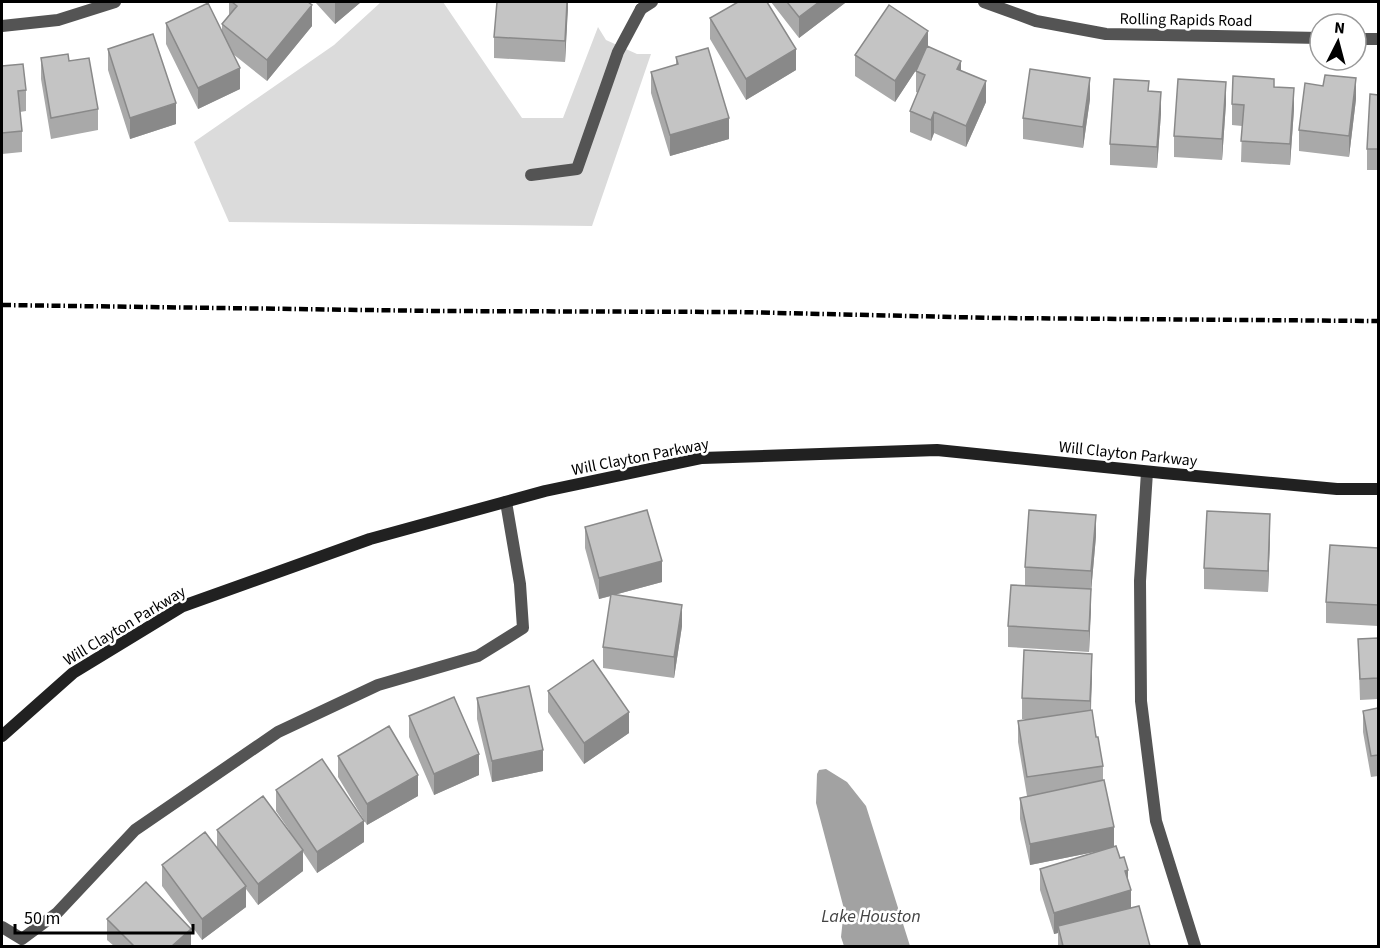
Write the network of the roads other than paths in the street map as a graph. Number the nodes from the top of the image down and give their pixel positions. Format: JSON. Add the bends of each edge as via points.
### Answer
{"nodes":[{"id":1,"x":115,"y":2,"type":"edge"},
{"id":2,"x":984,"y":2,"type":"edge"},
{"id":3,"x":646,"y":5,"type":"edge"},
{"id":4,"x":2,"y":26,"type":"edge"},
{"id":5,"x":1308,"y":38,"type":"edge"},
{"id":6,"x":531,"y":175,"type":"dead end"},
{"id":7,"x":1147,"y":472,"type":"junction"},
{"id":8,"x":1378,"y":489,"type":"edge"},
{"id":9,"x":506,"y":502,"type":"junction"},
{"id":10,"x":2,"y":736,"type":"edge"},
{"id":11,"x":2,"y":927,"type":"edge"},
{"id":12,"x":1195,"y":946,"type":"edge"}],
"edges":[{"from":1,"to":4,"type":"street","via":[[58,20]]},
{"from":2,"to":5,"type":"street","name":"Rolling Rapids Road","via":[[1036,21],[1106,34]]},
{"from":3,"to":6,"type":"street","via":[[618,52],[577,169]]},
{"from":7,"to":8,"type":"street","name":"Will Clayton Parkway","via":[[1337,489]]},
{"from":7,"to":9,"type":"street","name":"Will Clayton Parkway","via":[[937,450],[702,458]]},
{"from":7,"to":12,"type":"street","via":[[1140,580],[1141,702],[1156,821]]},
{"from":9,"to":10,"type":"street","name":"Will Clayton Parkway","via":[[370,539],[183,606],[72,673]]},
{"from":9,"to":11,"type":"street","via":[[523,628],[478,656],[378,685],[278,732],[135,830],[57,913],[22,939]]}]}
